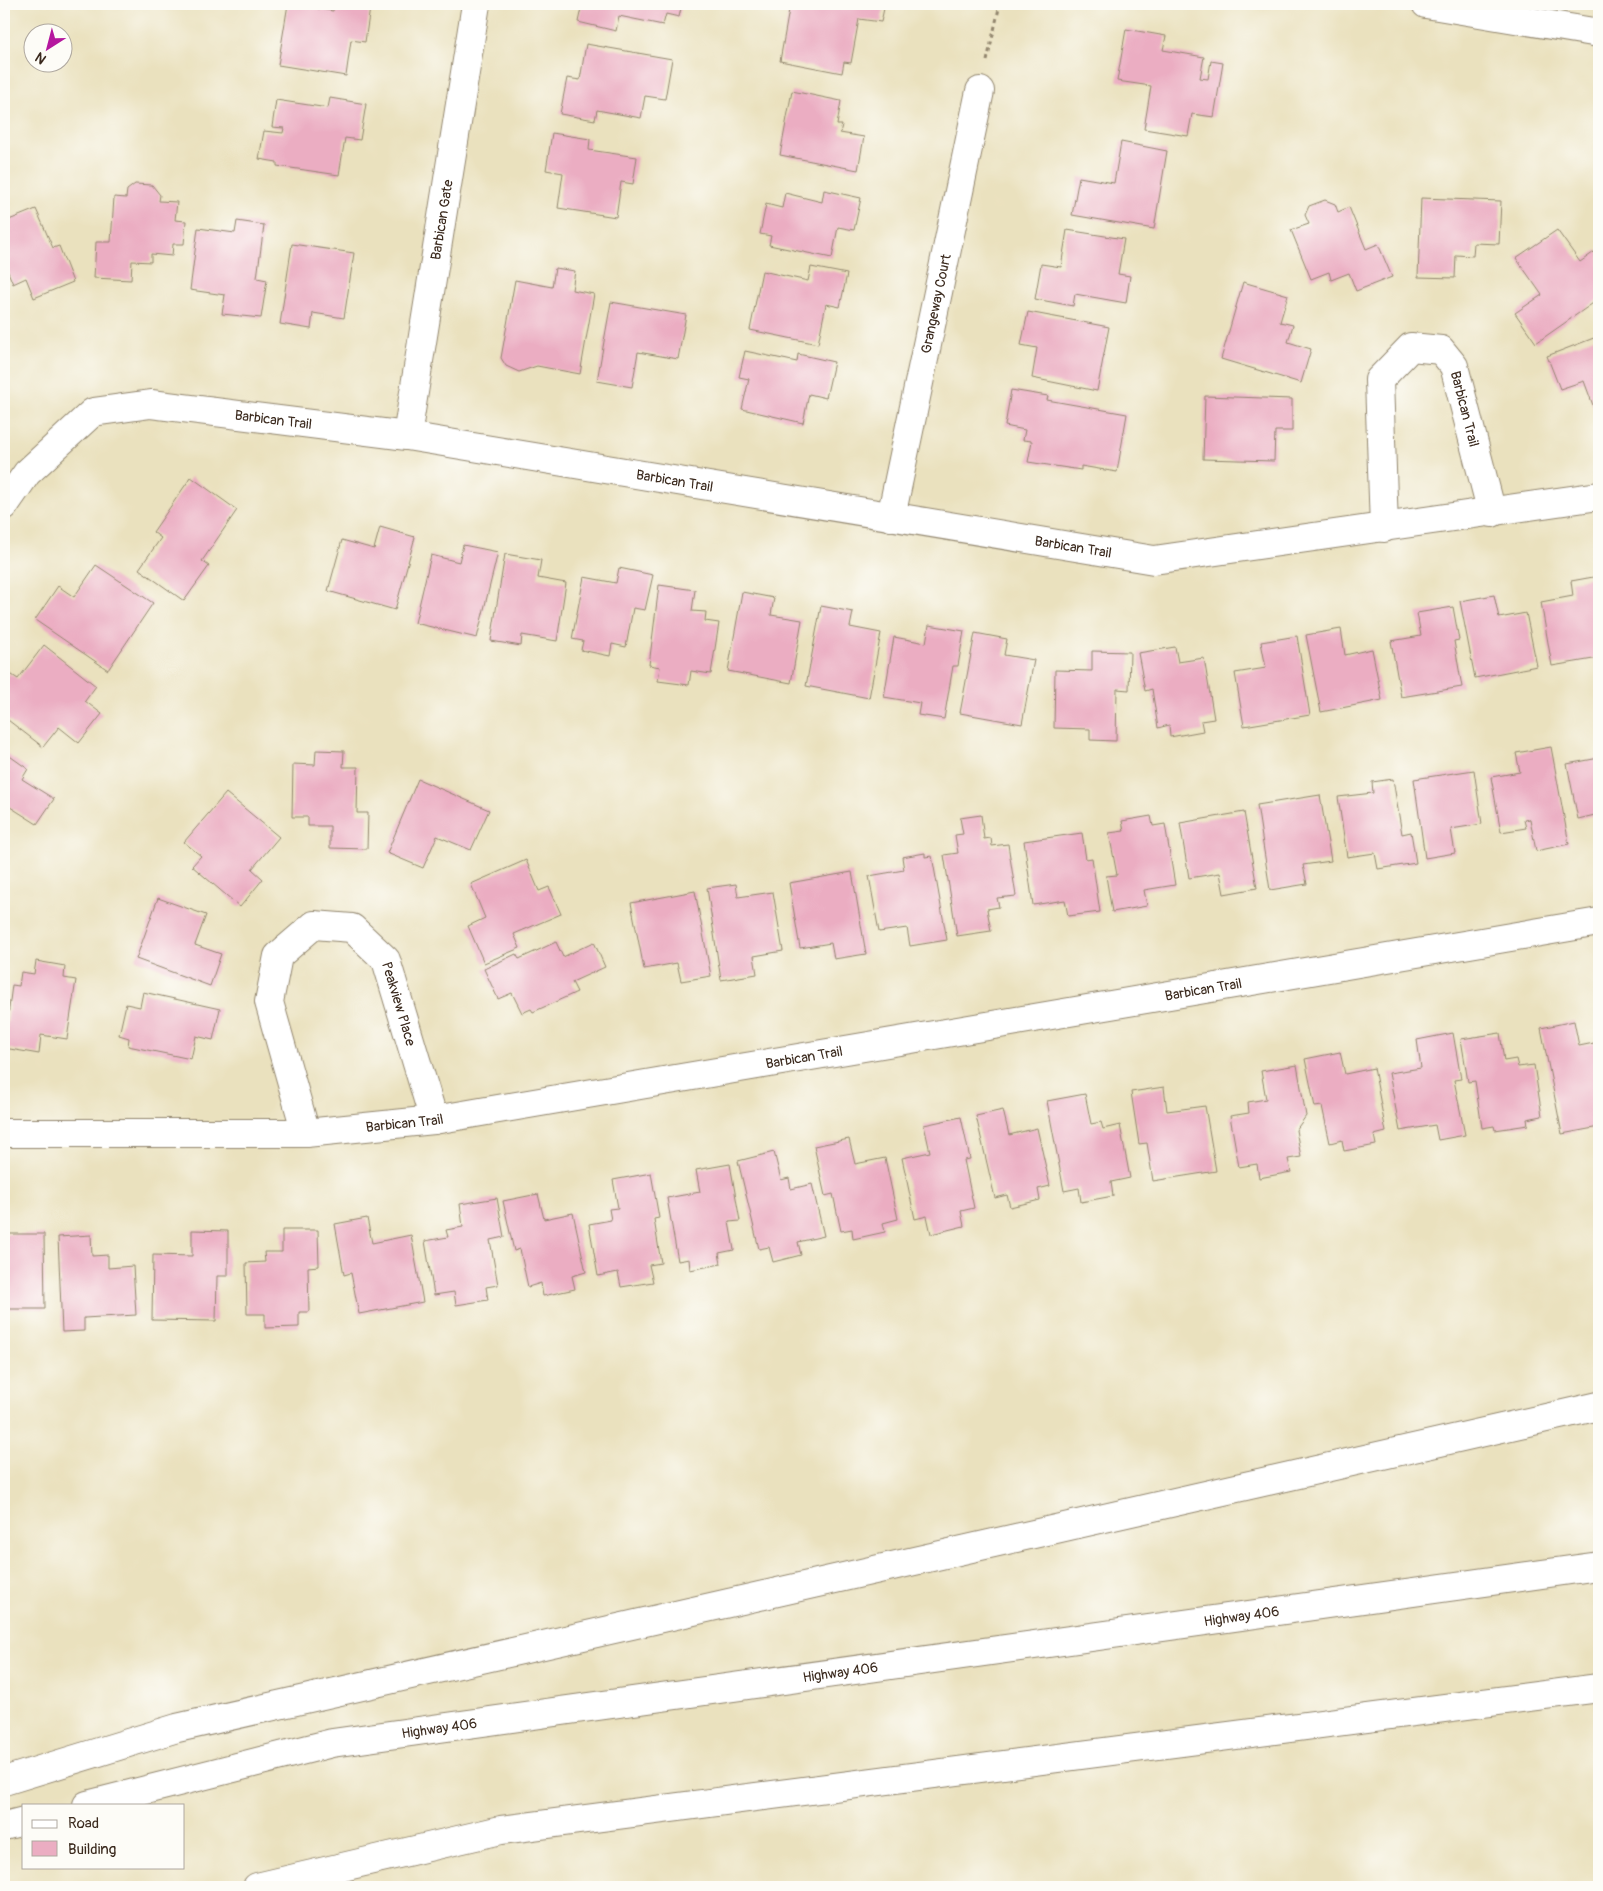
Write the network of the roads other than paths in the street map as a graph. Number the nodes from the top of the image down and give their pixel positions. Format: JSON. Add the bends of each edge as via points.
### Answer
{"nodes":[{"id":1,"x":476,"y":4,"type":"edge"},
{"id":2,"x":1426,"y":4,"type":"edge"},
{"id":3,"x":1599,"y":33,"type":"edge"},
{"id":4,"x":980,"y":91,"type":"road end"},
{"id":5,"x":407,"y":436,"type":"junction"},
{"id":6,"x":1599,"y":496,"type":"edge"},
{"id":7,"x":4,"y":506,"type":"edge"},
{"id":8,"x":1492,"y":513,"type":"junction"},
{"id":9,"x":891,"y":517,"type":"junction"},
{"id":10,"x":1384,"y":528,"type":"junction"},
{"id":11,"x":1599,"y":922,"type":"edge"},
{"id":12,"x":434,"y":1120,"type":"junction"},
{"id":13,"x":4,"y":1133,"type":"edge"},
{"id":14,"x":306,"y":1133,"type":"junction"},
{"id":15,"x":1599,"y":1406,"type":"edge"},
{"id":16,"x":1599,"y":1566,"type":"edge"},
{"id":17,"x":1599,"y":1688,"type":"edge"},
{"id":18,"x":4,"y":1782,"type":"edge"},
{"id":19,"x":91,"y":1804,"type":"edge"},
{"id":20,"x":22,"y":1822,"type":"edge"},
{"id":21,"x":4,"y":1826,"type":"edge"},
{"id":22,"x":257,"y":1887,"type":"edge"}],
"edges":[{"from":1,"to":5,"type":"main road","name":"Barbican Gate"},
{"from":2,"to":3,"type":"main road"},
{"from":4,"to":9,"type":"main road","name":"Grangeway Court"},
{"from":5,"to":7,"type":"main road","name":"Barbican Trail","via":[[151,404],[93,412],[27,473]]},
{"from":5,"to":9,"type":"main road","name":"Barbican Trail"},
{"from":6,"to":8,"type":"main road","name":"Barbican Trail"},
{"from":8,"to":10,"type":"main road","name":"Barbican Trail"},
{"from":8,"to":10,"type":"main road","name":"Barbican Trail","via":[[1454,366],[1441,350],[1410,346],[1379,380]]},
{"from":9,"to":10,"type":"main road","name":"Barbican Trail","via":[[1154,560]]},
{"from":11,"to":12,"type":"main road","name":"Barbican Trail"},
{"from":12,"to":14,"type":"main road","name":"Barbican Trail"},
{"from":12,"to":14,"type":"main road","name":"Peakview Place","via":[[386,960],[352,928],[314,926],[278,956],[269,1002]]},
{"from":13,"to":14,"type":"main road","name":"Barbican Trail"},
{"from":15,"to":18,"type":"main road","via":[[177,1728]]},
{"from":16,"to":19,"type":"main road","name":"Highway 406","via":[[332,1743]]},
{"from":17,"to":22,"type":"main road","via":[[501,1830]]},
{"from":20,"to":21,"type":"main road"}]}
